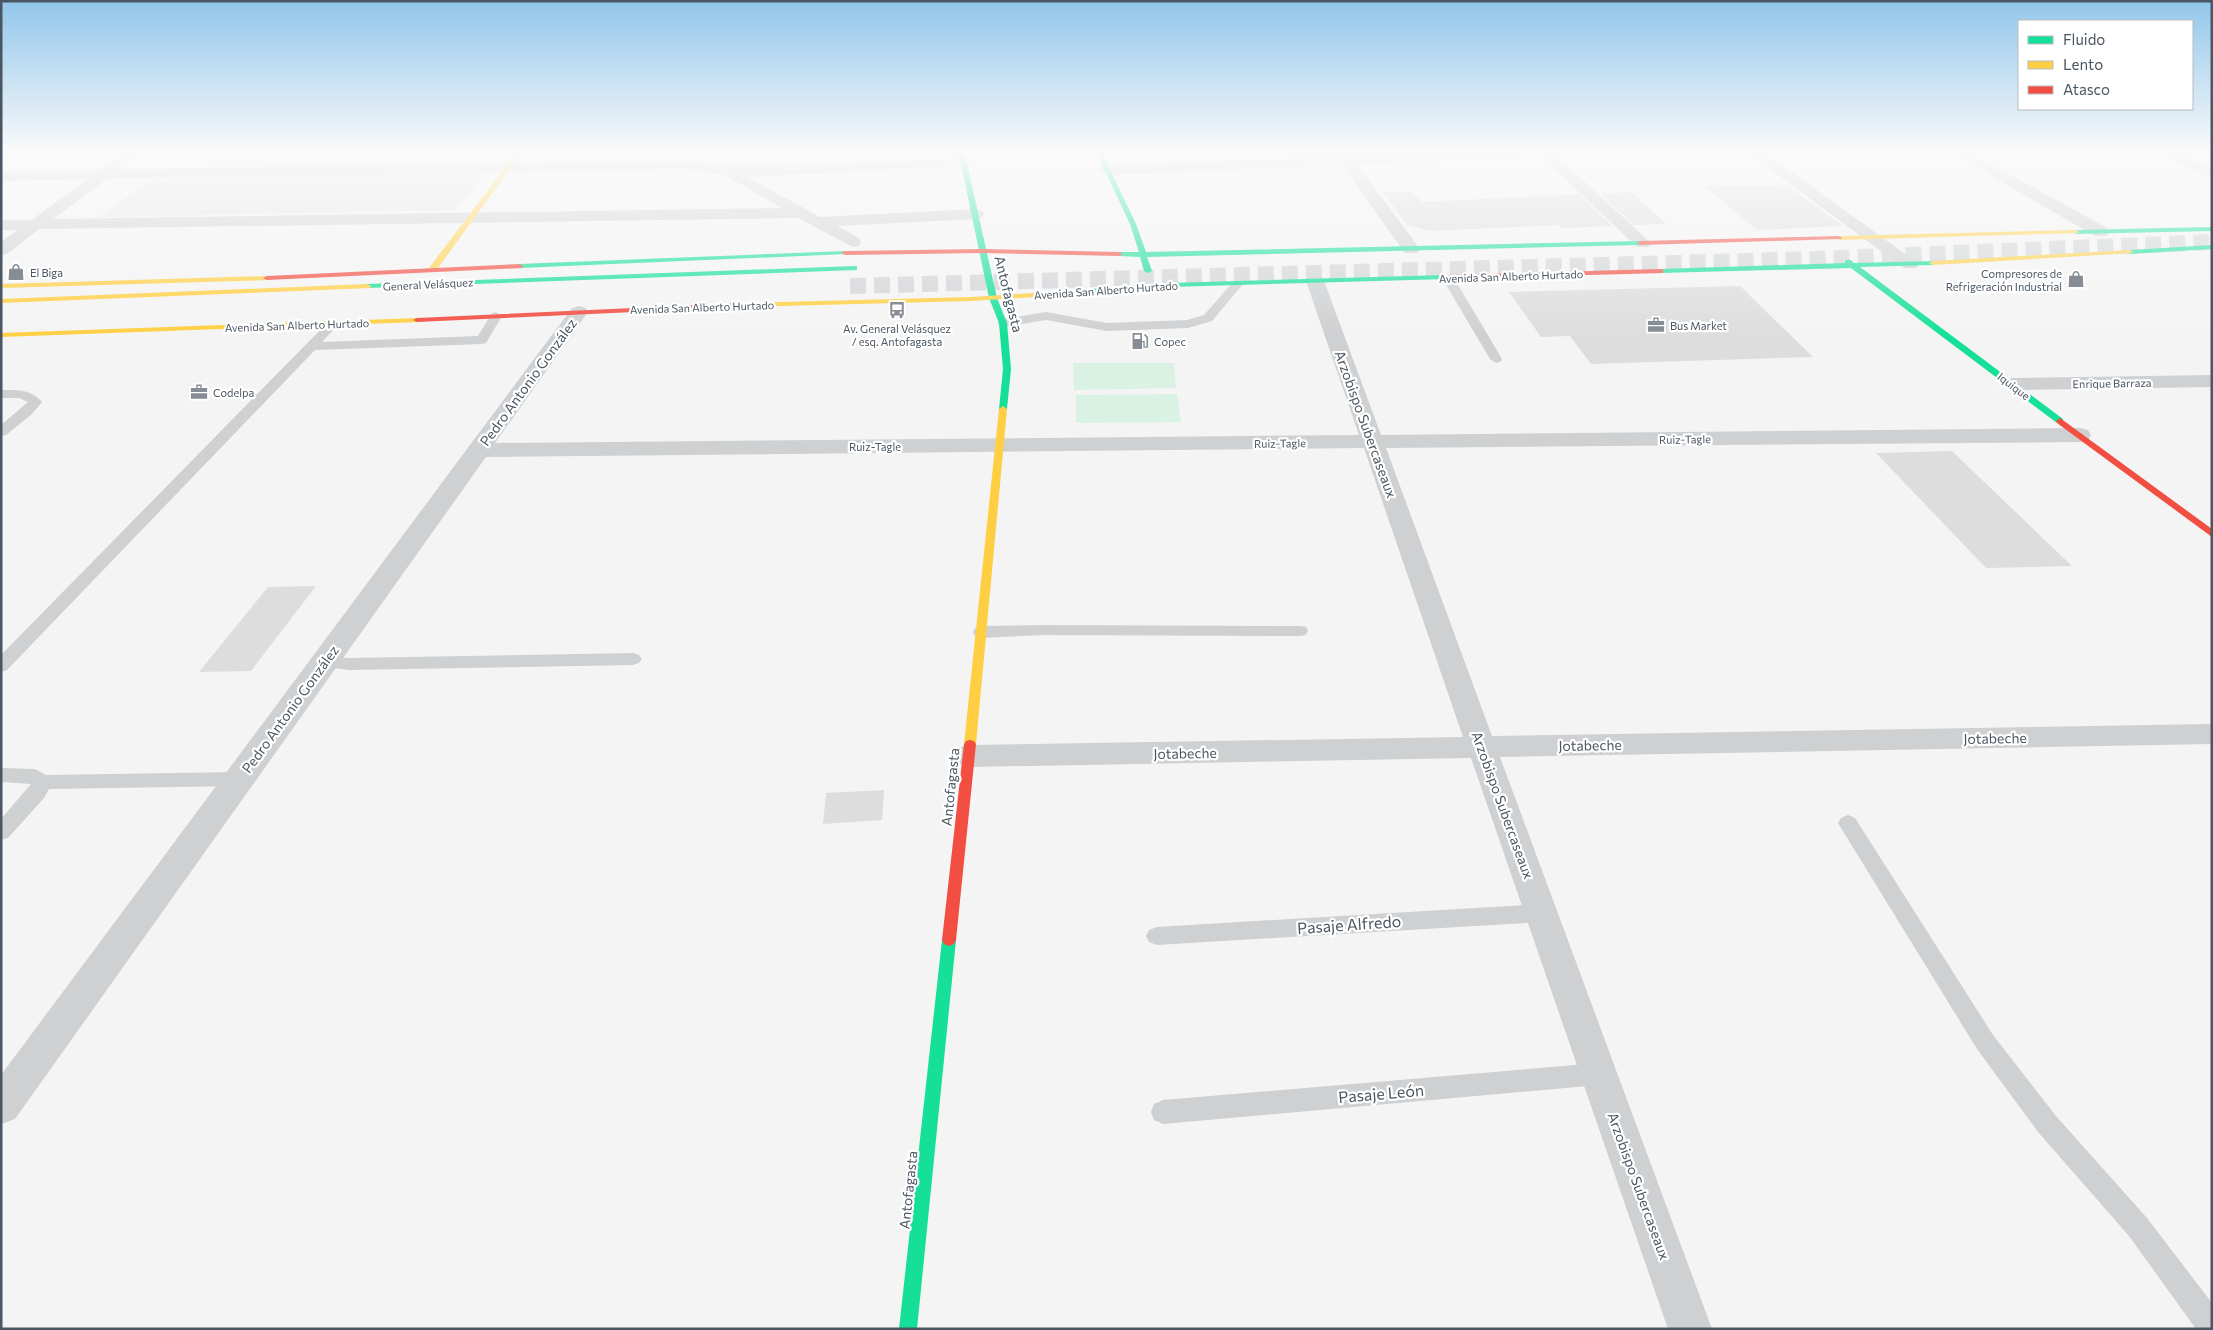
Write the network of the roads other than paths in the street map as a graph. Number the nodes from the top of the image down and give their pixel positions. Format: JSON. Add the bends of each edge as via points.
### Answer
{"nodes":[{"id":1,"x":52,"y":212,"type":"edge"},
{"id":2,"x":475,"y":212,"type":"edge"},
{"id":3,"x":1126,"y":212,"type":"edge"},
{"id":4,"x":1384,"y":212,"type":"edge"},
{"id":5,"x":1610,"y":212,"type":"edge"},
{"id":6,"x":1838,"y":212,"type":"edge"},
{"id":7,"x":2065,"y":212,"type":"edge"},
{"id":8,"x":801,"y":213,"type":"joint"},
{"id":9,"x":976,"y":214,"type":"joint"},
{"id":10,"x":471,"y":217,"type":"junction"},
{"id":11,"x":818,"y":222,"type":"junction"},
{"id":12,"x":36,"y":224,"type":"junction"},
{"id":13,"x":1,"y":225,"type":"edge"},
{"id":14,"x":2212,"y":229,"type":"edge"},
{"id":15,"x":2101,"y":232,"type":"junction"},
{"id":16,"x":1873,"y":237,"type":"junction"},
{"id":17,"x":1817,"y":238,"type":"junction"},
{"id":18,"x":853,"y":242,"type":"dead end"},
{"id":19,"x":1643,"y":243,"type":"junction"},
{"id":20,"x":2212,"y":248,"type":"edge"},
{"id":21,"x":1411,"y":249,"type":"junction"},
{"id":22,"x":1,"y":250,"type":"edge"},
{"id":23,"x":983,"y":251,"type":"junction"},
{"id":24,"x":1145,"y":255,"type":"junction"},
{"id":25,"x":1910,"y":264,"type":"junction"},
{"id":26,"x":1854,"y":267,"type":"junction"},
{"id":27,"x":854,"y":268,"type":"dead end"},
{"id":28,"x":432,"y":270,"type":"junction"},
{"id":29,"x":1448,"y":278,"type":"junction"},
{"id":30,"x":1315,"y":281,"type":"junction"},
{"id":31,"x":1238,"y":283,"type":"junction"},
{"id":32,"x":1,"y":286,"type":"edge"},
{"id":33,"x":1151,"y":286,"type":"junction"},
{"id":34,"x":1033,"y":294,"type":"junction"},
{"id":35,"x":993,"y":298,"type":"junction"},
{"id":36,"x":1,"y":301,"type":"edge"},
{"id":37,"x":578,"y":312,"type":"junction"},
{"id":38,"x":496,"y":316,"type":"junction"},
{"id":39,"x":333,"y":324,"type":"junction"},
{"id":40,"x":1002,"y":324,"type":"junction"},
{"id":41,"x":1,"y":335,"type":"edge"},
{"id":42,"x":313,"y":346,"type":"junction"},
{"id":43,"x":1496,"y":359,"type":"dead end"},
{"id":44,"x":2212,"y":381,"type":"edge"},
{"id":45,"x":2012,"y":384,"type":"junction"},
{"id":46,"x":1,"y":394,"type":"edge"},
{"id":47,"x":1,"y":432,"type":"edge"},
{"id":48,"x":2080,"y":435,"type":"junction"},
{"id":49,"x":1373,"y":442,"type":"junction"},
{"id":50,"x":999,"y":445,"type":"junction"},
{"id":51,"x":480,"y":450,"type":"junction"},
{"id":52,"x":2212,"y":534,"type":"edge"},
{"id":53,"x":1300,"y":631,"type":"dead end"},
{"id":54,"x":981,"y":632,"type":"junction"},
{"id":55,"x":632,"y":659,"type":"dead end"},
{"id":56,"x":324,"y":662,"type":"junction"},
{"id":57,"x":1,"y":666,"type":"edge"},
{"id":58,"x":2212,"y":734,"type":"edge"},
{"id":59,"x":1482,"y":747,"type":"junction"},
{"id":60,"x":969,"y":756,"type":"junction"},
{"id":61,"x":1,"y":775,"type":"edge"},
{"id":62,"x":240,"y":779,"type":"junction"},
{"id":63,"x":42,"y":782,"type":"junction"},
{"id":64,"x":1848,"y":823,"type":"dead end"},
{"id":65,"x":1,"y":832,"type":"edge"},
{"id":66,"x":1541,"y":913,"type":"junction"},
{"id":67,"x":1157,"y":936,"type":"dead end"},
{"id":68,"x":1599,"y":1074,"type":"junction"},
{"id":69,"x":1,"y":1106,"type":"edge"},
{"id":70,"x":1163,"y":1112,"type":"dead end"},
{"id":71,"x":2212,"y":1327,"type":"edge"},
{"id":72,"x":908,"y":1329,"type":"edge"},
{"id":73,"x":1690,"y":1329,"type":"edge"}],
"edges":[{"from":1,"to":12,"type":"street"},
{"from":2,"to":10,"type":"main road"},
{"from":3,"to":24,"type":"main road"},
{"from":4,"to":21,"type":"street"},
{"from":5,"to":19,"type":"street"},
{"from":6,"to":16,"type":"street"},
{"from":7,"to":15,"type":"street"},
{"from":8,"to":10,"type":"street"},
{"from":8,"to":11,"type":"street"},
{"from":9,"to":11,"type":"street"},
{"from":9,"to":23,"type":"main road","name":"Antofagasta"},
{"from":10,"to":12,"type":"street"},
{"from":10,"to":28,"type":"main road"},
{"from":11,"to":18,"type":"street"},
{"from":12,"to":13,"type":"street"},
{"from":12,"to":22,"type":"street"},
{"from":14,"to":15,"type":"main road"},
{"from":15,"to":16,"type":"main road"},
{"from":16,"to":17,"type":"main road"},
{"from":16,"to":25,"type":"street"},
{"from":17,"to":19,"type":"main road"},
{"from":17,"to":26,"type":"main road","name":"Iquique"},
{"from":19,"to":21,"type":"main road"},
{"from":20,"to":25,"type":"main road","name":"Avenida San Alberto Hurtado"},
{"from":21,"to":24,"type":"main road"},
{"from":23,"to":24,"type":"main road"},
{"from":23,"to":28,"type":"main road"},
{"from":23,"to":35,"type":"main road","name":"Antofagasta"},
{"from":24,"to":33,"type":"main road"},
{"from":25,"to":26,"type":"main road","name":"Avenida San Alberto Hurtado"},
{"from":26,"to":29,"type":"main road","name":"Avenida San Alberto Hurtado"},
{"from":26,"to":45,"type":"main road","name":"Iquique"},
{"from":27,"to":36,"type":"main road","name":"General Velásquez"},
{"from":28,"to":32,"type":"main road"},
{"from":29,"to":30,"type":"main road","name":"Avenida San Alberto Hurtado"},
{"from":29,"to":43,"type":"lane"},
{"from":30,"to":31,"type":"main road","name":"Avenida San Alberto Hurtado"},
{"from":30,"to":49,"type":"street","name":"Arzobispo Subercaseaux"},
{"from":31,"to":33,"type":"main road","name":"Avenida San Alberto Hurtado"},
{"from":31,"to":40,"type":"lane","via":[[1208,318],[1188,324],[1107,327],[1046,316]]},
{"from":33,"to":34,"type":"main road","name":"Avenida San Alberto Hurtado"},
{"from":34,"to":35,"type":"main road","name":"Avenida San Alberto Hurtado"},
{"from":34,"to":40,"type":"main road","via":[[1017,306]]},
{"from":35,"to":37,"type":"main road","name":"Avenida San Alberto Hurtado"},
{"from":35,"to":40,"type":"main road","name":"Antofagasta"},
{"from":37,"to":38,"type":"main road","name":"Avenida San Alberto Hurtado"},
{"from":37,"to":51,"type":"street","name":"Pedro Antonio González"},
{"from":38,"to":39,"type":"main road","name":"Avenida San Alberto Hurtado"},
{"from":38,"to":42,"type":"lane","via":[[482,340]]},
{"from":39,"to":41,"type":"main road","name":"Avenida San Alberto Hurtado"},
{"from":39,"to":42,"type":"lane"},
{"from":40,"to":50,"type":"main road","name":"Antofagasta","via":[[1007,369]]},
{"from":42,"to":57,"type":"lane"},
{"from":44,"to":45,"type":"street","name":"Enrique Barraza"},
{"from":45,"to":48,"type":"main road","name":"Iquique"},
{"from":46,"to":47,"type":"lane","via":[[30,397],[35,402]]},
{"from":48,"to":49,"type":"street","name":"Ruiz-Tagle"},
{"from":48,"to":52,"type":"main road","name":"Iquique"},
{"from":49,"to":50,"type":"street","name":"Ruiz-Tagle"},
{"from":49,"to":59,"type":"street","name":"Arzobispo Subercaseaux"},
{"from":50,"to":51,"type":"street","name":"Ruiz-Tagle"},
{"from":50,"to":54,"type":"main road","name":"Antofagasta"},
{"from":51,"to":56,"type":"street","name":"Pedro Antonio González"},
{"from":53,"to":54,"type":"lane"},
{"from":54,"to":60,"type":"main road","name":"Antofagasta"},
{"from":55,"to":56,"type":"lane"},
{"from":56,"to":62,"type":"street","name":"Pedro Antonio González"},
{"from":58,"to":59,"type":"street","name":"Jotabeche"},
{"from":59,"to":60,"type":"street","name":"Jotabeche"},
{"from":59,"to":66,"type":"street","name":"Arzobispo Subercaseaux"},
{"from":60,"to":72,"type":"main road","name":"Antofagasta"},
{"from":61,"to":63,"type":"lane","via":[[35,776]]},
{"from":62,"to":63,"type":"lane"},
{"from":62,"to":69,"type":"street","name":"Pedro Antonio González"},
{"from":63,"to":65,"type":"lane","via":[[37,793]]},
{"from":64,"to":71,"type":"lane","via":[[1985,1042],[2047,1124],[2138,1227]]},
{"from":66,"to":67,"type":"lane","name":"Pasaje Alfredo"},
{"from":66,"to":68,"type":"street","name":"Arzobispo Subercaseaux"},
{"from":68,"to":70,"type":"lane","name":"Pasaje León"},
{"from":68,"to":73,"type":"street","name":"Arzobispo Subercaseaux"}]}
